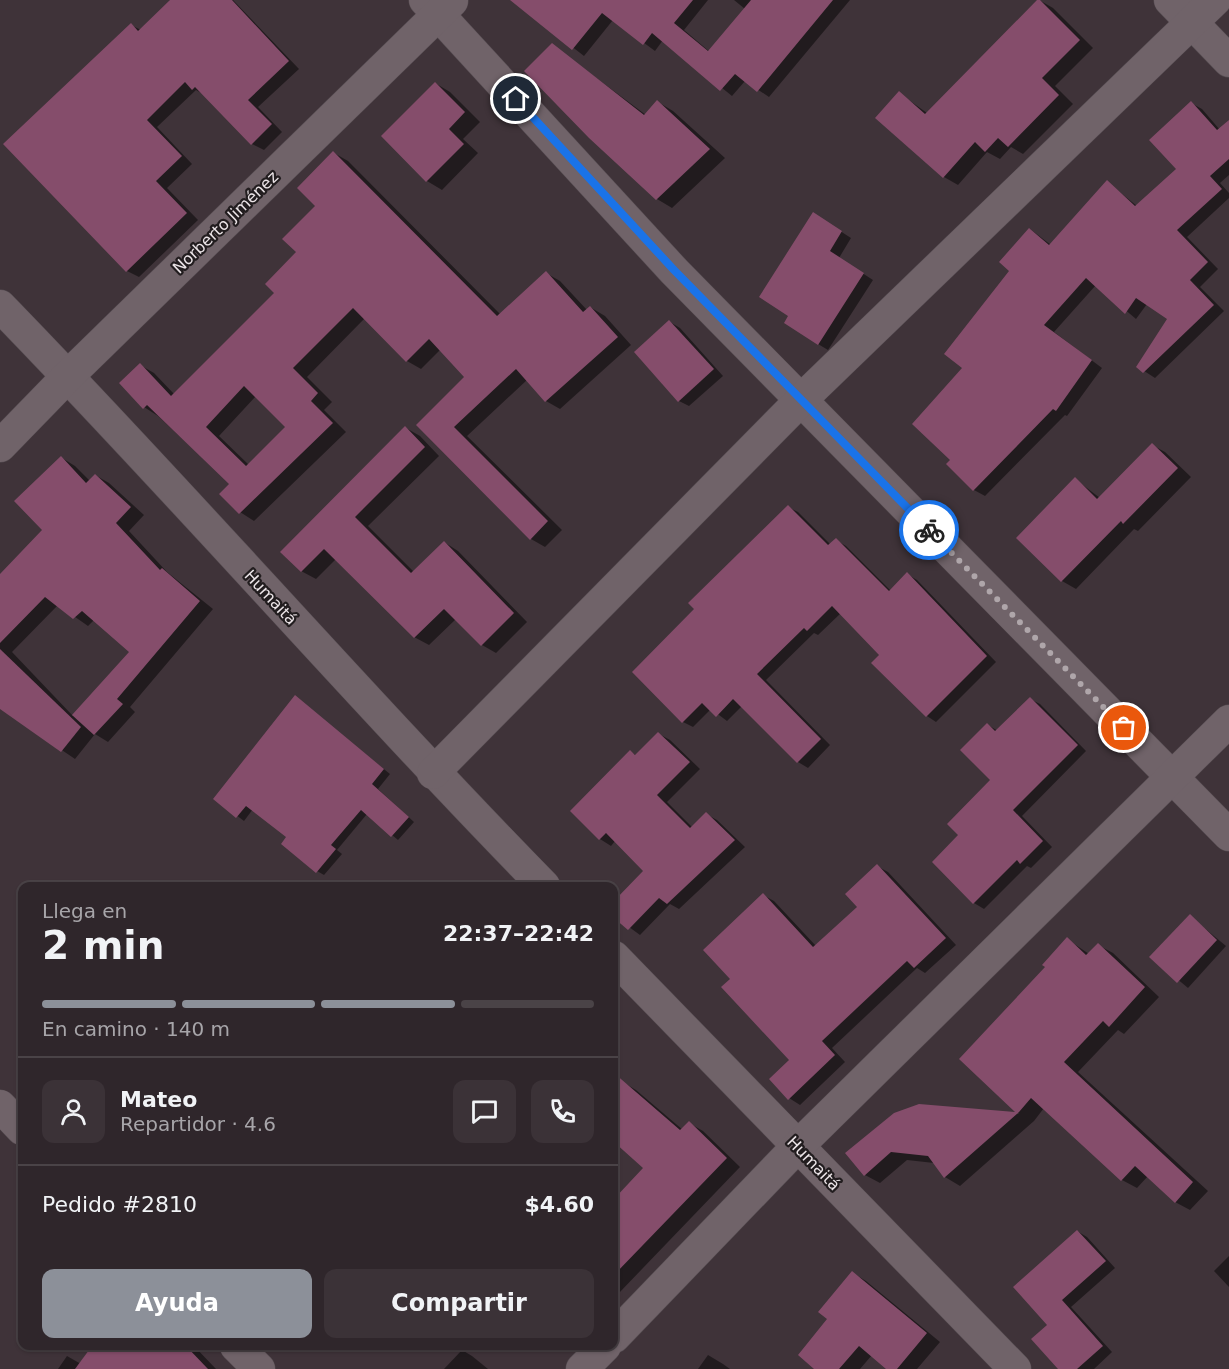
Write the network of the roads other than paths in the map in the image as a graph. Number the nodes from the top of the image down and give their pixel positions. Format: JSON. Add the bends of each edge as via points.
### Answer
{"nodes":[{"id":1,"x":1215,"y":0,"type":"edge"},
{"id":2,"x":438,"y":5,"type":"edge"},
{"id":3,"x":1181,"y":11,"type":"edge"},
{"id":4,"x":1229,"y":61,"type":"edge"},
{"id":5,"x":0,"y":306,"type":"edge"},
{"id":6,"x":68,"y":376,"type":"junction"},
{"id":7,"x":801,"y":399,"type":"junction"},
{"id":8,"x":0,"y":446,"type":"edge"},
{"id":9,"x":1229,"y":721,"type":"edge"},
{"id":10,"x":433,"y":772,"type":"junction"},
{"id":11,"x":1172,"y":777,"type":"junction"},
{"id":12,"x":1229,"y":835,"type":"edge"},
{"id":13,"x":540,"y":882,"type":"edge"},
{"id":14,"x":618,"y":961,"type":"edge"},
{"id":15,"x":0,"y":1106,"type":"edge"},
{"id":16,"x":18,"y":1125,"type":"edge"},
{"id":17,"x":798,"y":1146,"type":"junction"},
{"id":18,"x":618,"y":1333,"type":"edge"},
{"id":19,"x":240,"y":1350,"type":"edge"},
{"id":20,"x":601,"y":1350,"type":"edge"},
{"id":21,"x":259,"y":1369,"type":"edge"},
{"id":22,"x":582,"y":1369,"type":"edge"},
{"id":23,"x":1015,"y":1369,"type":"edge"}],
"edges":[{"from":1,"to":3,"type":"street"},
{"from":2,"to":6,"type":"street","name":"Norberto Jiménez"},
{"from":2,"to":7,"type":"street","via":[[674,270]]},
{"from":3,"to":4,"type":"street"},
{"from":3,"to":7,"type":"street"},
{"from":5,"to":6,"type":"street","name":"Humaitá"},
{"from":6,"to":8,"type":"street","name":"Norberto Jiménez"},
{"from":6,"to":10,"type":"street","name":"Humaitá"},
{"from":7,"to":10,"type":"street"},
{"from":7,"to":11,"type":"street"},
{"from":9,"to":11,"type":"street"},
{"from":10,"to":13,"type":"street","name":"Humaitá"},
{"from":11,"to":12,"type":"street"},
{"from":11,"to":17,"type":"street"},
{"from":14,"to":17,"type":"street","name":"Humaitá"},
{"from":15,"to":16,"type":"street"},
{"from":17,"to":18,"type":"street"},
{"from":17,"to":23,"type":"street","name":"Humaitá"},
{"from":19,"to":21,"type":"street"},
{"from":20,"to":22,"type":"street"}]}
